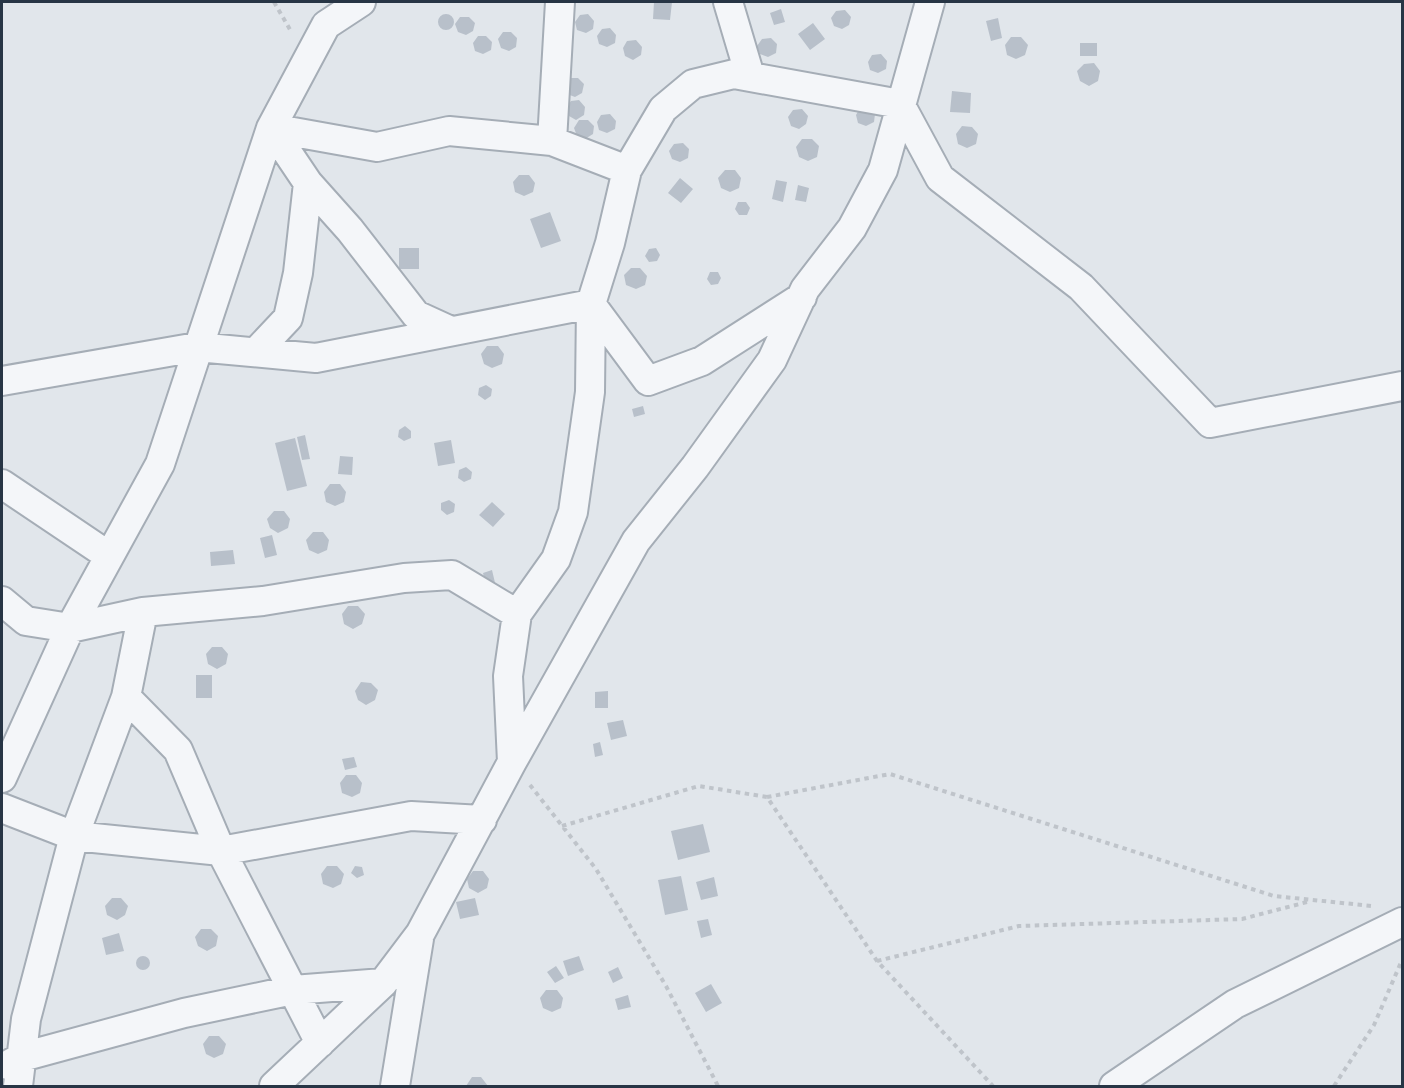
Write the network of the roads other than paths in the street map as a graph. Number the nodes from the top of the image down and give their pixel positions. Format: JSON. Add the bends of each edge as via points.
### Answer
{"nodes":[{"id":1,"x":361,"y":2,"type":"edge"},
{"id":2,"x":560,"y":2,"type":"edge"},
{"id":3,"x":728,"y":2,"type":"edge"},
{"id":4,"x":930,"y":2,"type":"edge"},
{"id":5,"x":750,"y":76,"type":"junction"},
{"id":6,"x":900,"y":104,"type":"junction"},
{"id":7,"x":271,"y":128,"type":"junction"},
{"id":8,"x":552,"y":141,"type":"junction"},
{"id":9,"x":627,"y":170,"type":"junction"},
{"id":10,"x":308,"y":183,"type":"junction"},
{"id":11,"x":802,"y":297,"type":"junction"},
{"id":12,"x":591,"y":304,"type":"junction"},
{"id":13,"x":451,"y":332,"type":"junction"},
{"id":14,"x":197,"y":347,"type":"junction"},
{"id":15,"x":256,"y":352,"type":"junction"},
{"id":16,"x":2,"y":381,"type":"edge"},
{"id":17,"x":1402,"y":386,"type":"edge"},
{"id":18,"x":2,"y":484,"type":"edge"},
{"id":19,"x":109,"y":556,"type":"junction"},
{"id":20,"x":2,"y":601,"type":"edge"},
{"id":21,"x":143,"y":612,"type":"junction"},
{"id":22,"x":517,"y":614,"type":"junction"},
{"id":23,"x":70,"y":627,"type":"junction"},
{"id":24,"x":126,"y":697,"type":"junction"},
{"id":25,"x":512,"y":762,"type":"junction"},
{"id":26,"x":2,"y":778,"type":"edge"},
{"id":27,"x":2,"y":807,"type":"edge"},
{"id":28,"x":482,"y":819,"type":"junction"},
{"id":29,"x":74,"y":836,"type":"junction"},
{"id":30,"x":220,"y":851,"type":"junction"},
{"id":31,"x":1392,"y":914,"type":"edge"},
{"id":32,"x":420,"y":934,"type":"junction"},
{"id":33,"x":383,"y":983,"type":"junction"},
{"id":34,"x":292,"y":990,"type":"junction"},
{"id":35,"x":320,"y":1043,"type":"junction"},
{"id":36,"x":12,"y":1063,"type":"edge"},
{"id":37,"x":18,"y":1086,"type":"edge"},
{"id":38,"x":274,"y":1086,"type":"edge"},
{"id":39,"x":395,"y":1086,"type":"edge"},
{"id":40,"x":1114,"y":1086,"type":"edge"}],
"edges":[{"from":1,"to":7,"type":"street","via":[[326,25]]},
{"from":2,"to":8,"type":"street"},
{"from":3,"to":5,"type":"street"},
{"from":4,"to":6,"type":"street"},
{"from":5,"to":6,"type":"street"},
{"from":5,"to":9,"type":"street","via":[[734,74],[693,84],[663,109]]},
{"from":6,"to":11,"type":"street","via":[[883,170],[852,228]]},
{"from":6,"to":17,"type":"street","via":[[940,178],[1082,287],[1210,423]]},
{"from":7,"to":8,"type":"street","via":[[377,147],[449,131]]},
{"from":7,"to":10,"type":"street"},
{"from":7,"to":14,"type":"street"},
{"from":8,"to":9,"type":"street"},
{"from":9,"to":12,"type":"street"},
{"from":10,"to":13,"type":"street","via":[[416,315]]},
{"from":10,"to":15,"type":"street","via":[[298,273],[288,318]]},
{"from":11,"to":12,"type":"street","via":[[702,362],[648,381]]},
{"from":11,"to":25,"type":"street","via":[[772,360],[695,467],[636,540]]},
{"from":12,"to":13,"type":"street"},
{"from":12,"to":22,"type":"street","via":[[590,392],[573,512],[555,559]]},
{"from":13,"to":15,"type":"street","via":[[316,358]]},
{"from":14,"to":15,"type":"street"},
{"from":14,"to":16,"type":"street"},
{"from":14,"to":19,"type":"street","via":[[160,464]]},
{"from":18,"to":19,"type":"street"},
{"from":19,"to":23,"type":"street"},
{"from":20,"to":23,"type":"street","via":[[26,621]]},
{"from":21,"to":22,"type":"street","via":[[262,601],[404,578],[452,575]]},
{"from":21,"to":23,"type":"street"},
{"from":21,"to":24,"type":"street"},
{"from":22,"to":25,"type":"street","via":[[508,676]]},
{"from":23,"to":26,"type":"street"},
{"from":24,"to":29,"type":"street"},
{"from":24,"to":30,"type":"street","via":[[178,750]]},
{"from":25,"to":28,"type":"street"},
{"from":27,"to":29,"type":"street"},
{"from":28,"to":30,"type":"street","via":[[411,816]]},
{"from":28,"to":32,"type":"street"},
{"from":29,"to":30,"type":"street"},
{"from":29,"to":36,"type":"street"},
{"from":30,"to":34,"type":"street"},
{"from":31,"to":40,"type":"street","via":[[1234,1004]]},
{"from":32,"to":33,"type":"street"},
{"from":32,"to":39,"type":"street"},
{"from":33,"to":34,"type":"street"},
{"from":33,"to":35,"type":"street"},
{"from":34,"to":35,"type":"street"},
{"from":34,"to":36,"type":"street","via":[[184,1013]]},
{"from":35,"to":38,"type":"street"},
{"from":36,"to":37,"type":"street"}]}
